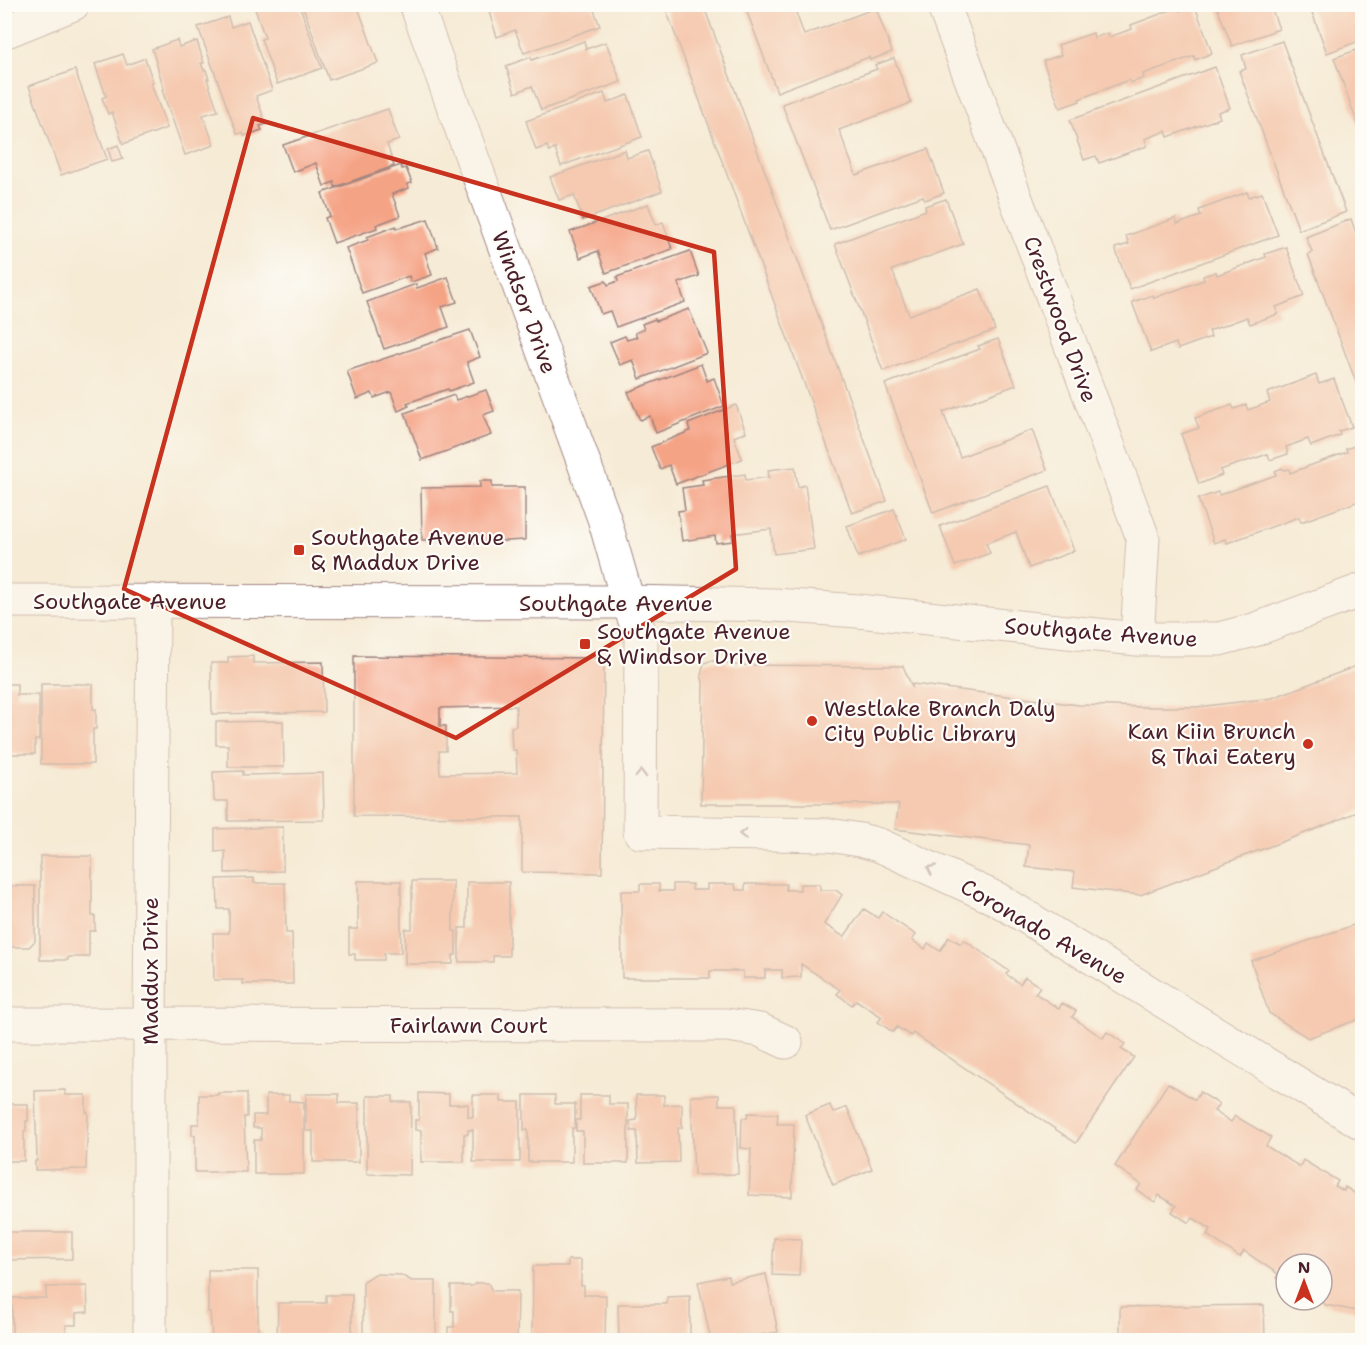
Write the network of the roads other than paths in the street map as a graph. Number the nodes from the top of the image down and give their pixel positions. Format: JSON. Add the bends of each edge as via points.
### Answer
{"nodes":[{"id":1,"x":73,"y":4,"type":"edge"},
{"id":2,"x":416,"y":4,"type":"edge"},
{"id":3,"x":944,"y":4,"type":"edge"},
{"id":4,"x":9,"y":30,"type":"dead end"},
{"id":5,"x":1362,"y":590,"type":"edge"},
{"id":6,"x":4,"y":601,"type":"edge"},
{"id":7,"x":153,"y":601,"type":"junction"},
{"id":8,"x":628,"y":602,"type":"junction"},
{"id":9,"x":1137,"y":639,"type":"junction"},
{"id":10,"x":4,"y":1024,"type":"edge"},
{"id":11,"x":150,"y":1024,"type":"junction"},
{"id":12,"x":786,"y":1042,"type":"dead end"},
{"id":13,"x":1362,"y":1124,"type":"edge"},
{"id":14,"x":150,"y":1341,"type":"edge"}],
"edges":[{"from":1,"to":4,"type":"street"},
{"from":2,"to":8,"type":"street","name":"Windsor Drive","via":[[604,518]]},
{"from":3,"to":9,"type":"street","name":"Crestwood Drive","via":[[1143,538]]},
{"from":5,"to":9,"type":"street","name":"Southgate Avenue","via":[[1254,630],[1218,639]]},
{"from":6,"to":7,"type":"street","name":"Southgate Avenue"},
{"from":7,"to":8,"type":"street","name":"Southgate Avenue"},
{"from":7,"to":11,"type":"street","name":"Maddux Drive"},
{"from":8,"to":9,"type":"street","name":"Southgate Avenue","via":[[846,610]]},
{"from":13,"to":8,"type":"street","name":"Coronado Avenue","one_way":true,"via":[[997,899],[879,845],[829,835],[639,832],[641,636]]},
{"from":10,"to":11,"type":"street","name":"Fairlawn Court"},
{"from":11,"to":12,"type":"street","name":"Fairlawn Court","via":[[727,1025],[760,1030]]},
{"from":11,"to":14,"type":"street","name":"Maddux Drive"}]}
